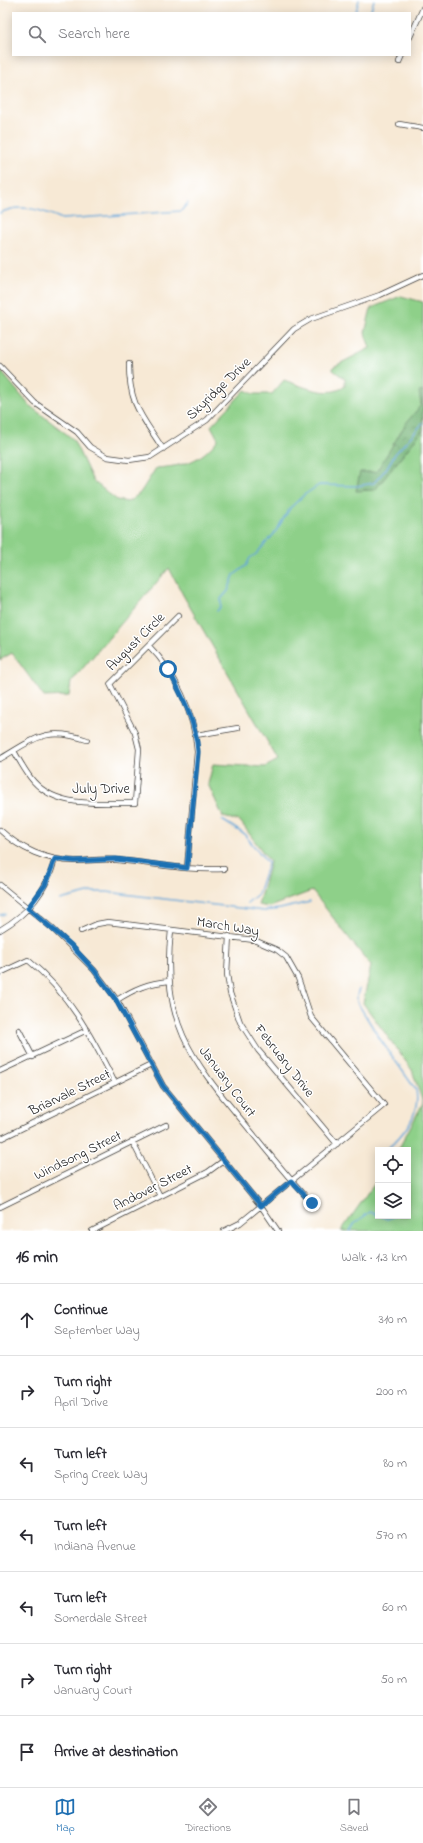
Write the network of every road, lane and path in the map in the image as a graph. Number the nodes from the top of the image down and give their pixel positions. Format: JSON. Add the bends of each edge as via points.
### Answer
{"nodes":[{"id":1,"x":423,"y":8,"type":"edge"},
{"id":2,"x":411,"y":35,"type":"edge"},
{"id":3,"x":402,"y":56,"type":"edge"},
{"id":4,"x":399,"y":62,"type":"dead end"},
{"id":5,"x":399,"y":124,"type":"dead end"},
{"id":6,"x":423,"y":128,"type":"edge"},
{"id":7,"x":423,"y":275,"type":"edge"},
{"id":8,"x":129,"y":364,"type":"dead end"},
{"id":9,"x":0,"y":366,"type":"edge"},
{"id":10,"x":163,"y":448,"type":"junction"},
{"id":11,"x":178,"y":616,"type":"dead end"},
{"id":12,"x":148,"y":646,"type":"junction"},
{"id":13,"x":110,"y":684,"type":"joint"},
{"id":14,"x":238,"y":728,"type":"dead end"},
{"id":15,"x":196,"y":735,"type":"junction"},
{"id":16,"x":87,"y":740,"type":"dead end"},
{"id":17,"x":14,"y":751,"type":"junction"},
{"id":18,"x":0,"y":759,"type":"edge"},
{"id":19,"x":0,"y":830,"type":"edge"},
{"id":20,"x":55,"y":859,"type":"junction"},
{"id":21,"x":187,"y":868,"type":"junction"},
{"id":22,"x":224,"y":869,"type":"dead end"},
{"id":23,"x":0,"y":885,"type":"edge"},
{"id":24,"x":28,"y":908,"type":"junction"},
{"id":25,"x":0,"y":930,"type":"edge"},
{"id":26,"x":171,"y":930,"type":"junction"},
{"id":27,"x":81,"y":931,"type":"dead end"},
{"id":28,"x":229,"y":936,"type":"junction"},
{"id":29,"x":0,"y":973,"type":"edge"},
{"id":30,"x":169,"y":981,"type":"junction"},
{"id":31,"x":116,"y":1000,"type":"junction"},
{"id":32,"x":19,"y":1030,"type":"dead end"},
{"id":33,"x":87,"y":1030,"type":"junction"},
{"id":34,"x":33,"y":1057,"type":"junction"},
{"id":35,"x":150,"y":1066,"type":"junction"},
{"id":36,"x":0,"y":1071,"type":"edge"},
{"id":37,"x":115,"y":1083,"type":"junction"},
{"id":38,"x":166,"y":1125,"type":"dead end"},
{"id":39,"x":0,"y":1139,"type":"edge"},
{"id":40,"x":132,"y":1141,"type":"junction"},
{"id":41,"x":337,"y":1144,"type":"junction"},
{"id":42,"x":223,"y":1162,"type":"junction"},
{"id":43,"x":291,"y":1181,"type":"junction"},
{"id":44,"x":160,"y":1196,"type":"junction"},
{"id":45,"x":312,"y":1203,"type":"dead end"},
{"id":46,"x":261,"y":1206,"type":"junction"},
{"id":47,"x":0,"y":1207,"type":"edge"},
{"id":48,"x":101,"y":1229,"type":"edge"},
{"id":49,"x":92,"y":1231,"type":"edge"},
{"id":50,"x":224,"y":1231,"type":"edge"},
{"id":51,"x":278,"y":1231,"type":"edge"}],
"edges":[{"from":1,"to":2,"type":"street"},
{"from":3,"to":4,"type":"street"},
{"from":5,"to":6,"type":"street"},
{"from":7,"to":10,"type":"street","name":"Skyridge Drive","via":[[380,295],[311,319],[294,329],[207,420]]},
{"from":8,"to":10,"type":"street","via":[[129,384],[134,403]]},
{"from":9,"to":10,"type":"street","name":"Skyridge Drive","via":[[35,403],[60,418],[90,447],[108,457],[129,460],[150,457]]},
{"from":11,"to":12,"type":"street","name":"August Circle"},
{"from":12,"to":13,"type":"street","name":"August Circle"},
{"from":12,"to":15,"type":"street","via":[[162,659],[168,669],[185,703]]},
{"from":13,"to":17,"type":"street","name":"July Drive","via":[[135,733],[139,749],[135,803],[77,802],[51,795],[31,778]]},
{"from":14,"to":15,"type":"street"},
{"from":15,"to":21,"type":"street","via":[[198,752]]},
{"from":16,"to":17,"type":"street","via":[[56,733],[29,741]]},
{"from":17,"to":18,"type":"street"},
{"from":19,"to":20,"type":"street","via":[[36,854]]},
{"from":20,"to":21,"type":"street","via":[[116,859]]},
{"from":20,"to":24,"type":"street","via":[[45,885]]},
{"from":21,"to":22,"type":"street"},
{"from":23,"to":24,"type":"street"},
{"from":24,"to":25,"type":"street","via":[[18,919]]},
{"from":24,"to":31,"type":"street","via":[[84,957]]},
{"from":26,"to":27,"type":"street","name":"March Way","via":[[108,922]]},
{"from":26,"to":28,"type":"street","name":"March Way"},
{"from":26,"to":30,"type":"street","name":"January Court"},
{"from":28,"to":41,"type":"street","name":"February Drive","via":[[227,974],[240,1022],[258,1050]]},
{"from":28,"to":41,"type":"street","name":"March Way","via":[[265,944],[286,958],[298,978],[310,1017],[384,1105]]},
{"from":29,"to":33,"type":"street","via":[[28,960],[62,993]]},
{"from":30,"to":31,"type":"street","via":[[135,988]]},
{"from":30,"to":43,"type":"street","name":"January Court","via":[[183,1038],[199,1068]]},
{"from":31,"to":35,"type":"street"},
{"from":32,"to":34,"type":"street"},
{"from":33,"to":34,"type":"street"},
{"from":33,"to":37,"type":"street"},
{"from":34,"to":36,"type":"street"},
{"from":35,"to":37,"type":"street","name":"Briarvale Street"},
{"from":35,"to":42,"type":"street"},
{"from":37,"to":39,"type":"street","name":"Briarvale Street"},
{"from":38,"to":40,"type":"street","name":"Windsong Street"},
{"from":40,"to":44,"type":"street"},
{"from":40,"to":47,"type":"street","name":"Windsong Street"},
{"from":41,"to":43,"type":"street"},
{"from":42,"to":44,"type":"street","name":"Andover Street"},
{"from":42,"to":46,"type":"street"},
{"from":43,"to":45,"type":"street","name":"January Court"},
{"from":43,"to":46,"type":"street"},
{"from":44,"to":48,"type":"street","name":"Andover Street"},
{"from":46,"to":50,"type":"street","via":[[240,1223]]},
{"from":46,"to":51,"type":"street"},
{"from":48,"to":49,"type":"street","name":"Andover Street"}]}
